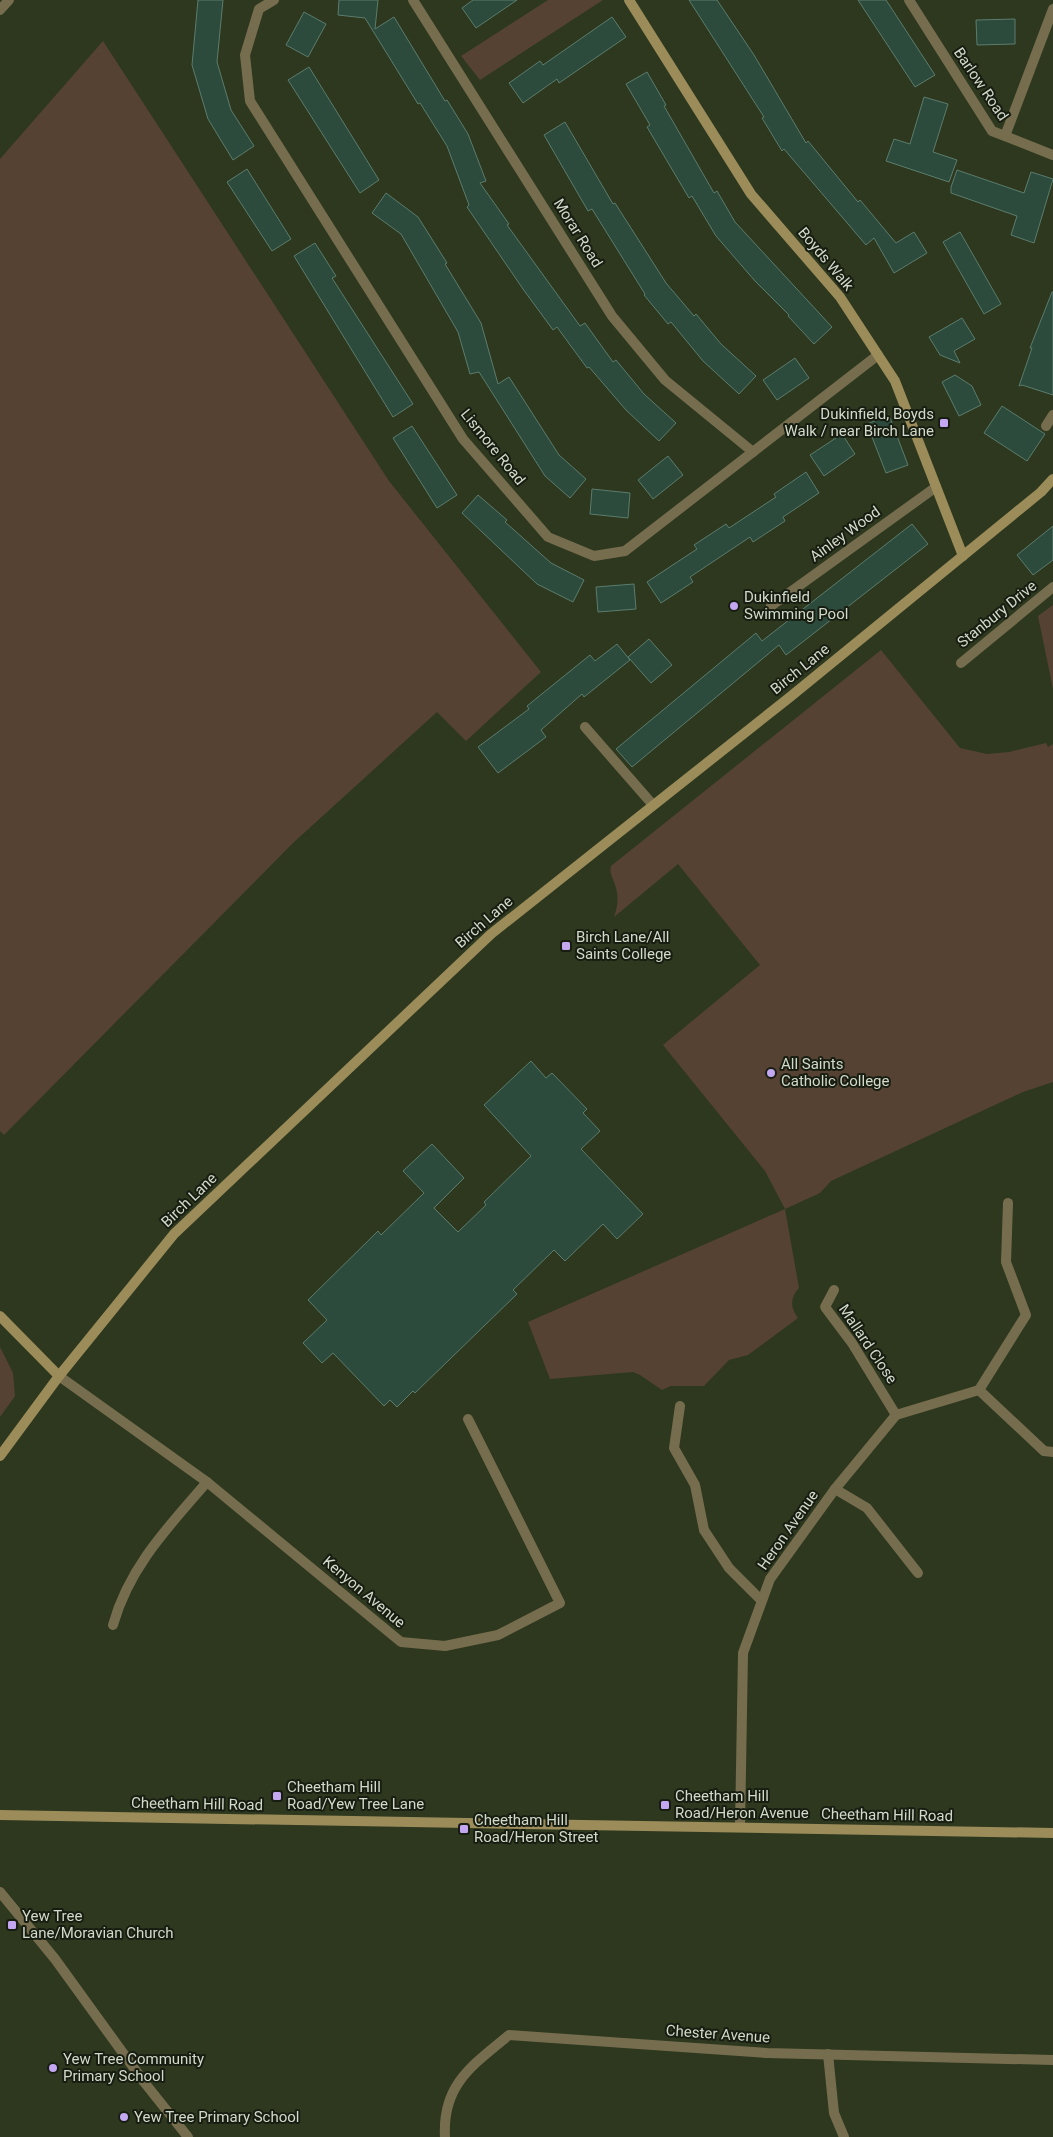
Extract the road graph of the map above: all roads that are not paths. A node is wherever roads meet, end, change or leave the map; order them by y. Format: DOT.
graph roads {
  1 [pos="9,0"];
  2 [pos="274,0"];
  3 [pos="413,0"];
  4 [pos="629,0"];
  5 [pos="909,0"];
  6 [pos="1053,9"];
  7 [pos="0,10"];
  8 [pos="1005,136"];
  9 [pos="1053,155"];
  10 [pos="878,355"];
  11 [pos="1053,415"];
  12 [pos="1046,426"];
  13 [pos="753,452"];
  14 [pos="1053,479"];
  15 [pos="936,487"];
  16 [pos="963,556"];
  17 [pos="1053,587"];
  18 [pos="771,606"];
  19 [pos="961,663"];
  20 [pos="586,727"];
  21 [pos="653,805"];
  22 [pos="1008,1203"];
  23 [pos="834,1290"];
  24 [pos="0,1316"];
  25 [pos="59,1376"];
  26 [pos="979,1390"];
  27 [pos="680,1406"];
  28 [pos="896,1415"];
  29 [pos="468,1419"];
  30 [pos="1053,1452"];
  31 [pos="0,1456"];
  32 [pos="207,1482"];
  33 [pos="836,1489"];
  34 [pos="918,1573"];
  35 [pos="761,1600"];
  36 [pos="113,1625"];
  37 [pos="0,1815"];
  38 [pos="740,1828"];
  39 [pos="1053,1833"];
  40 [pos="0,1892"];
  41 [pos="828,2054"];
  42 [pos="1053,2060"];
  43 [pos="188,2137"];
  44 [pos="445,2137"];
  45 [pos="844,2137"];
  1 -- 7 [label="street"];
  2 -- 13 [label="street, Lismore Road"];
  3 -- 13 [label="street, Morar Road"];
  4 -- 10 [label="main road, Boyds Walk"];
  5 -- 8 [label="street, Barlow Road"];
  6 -- 8 [label="street"];
  8 -- 9 [label="street, Barlow Road"];
  10 -- 13 [label="street, Lismore Road"];
  10 -- 15 [label="main road, Boyds Walk"];
  11 -- 12 [label="street"];
  14 -- 16 [label="main road, Birch Lane"];
  15 -- 16 [label="main road, Boyds Walk"];
  15 -- 18 [label="street, Ainley Wood"];
  16 -- 21 [label="main road, Birch Lane"];
  17 -- 19 [label="street, Stanbury Drive"];
  20 -- 21 [label="street"];
  21 -- 25 [label="main road, Birch Lane"];
  22 -- 26 [label="street"];
  23 -- 28 [label="street, Mallard Close"];
  24 -- 25 [label="main road"];
  25 -- 31 [label="main road, Birch Lane"];
  25 -- 32 [label="street, Kenyon Avenue"];
  26 -- 28 [label="street"];
  26 -- 30 [label="street"];
  27 -- 35 [label="street"];
  28 -- 33 [label="street, Heron Avenue"];
  29 -- 32 [label="street, Kenyon Avenue"];
  32 -- 36 [label="street"];
  33 -- 34 [label="street"];
  33 -- 35 [label="street, Heron Avenue"];
  35 -- 38 [label="street, Heron Avenue"];
  37 -- 38 [label="main road, Cheetham Hill Road"];
  38 -- 39 [label="main road, Cheetham Hill Road"];
  40 -- 43 [label="street"];
  41 -- 42 [label="street, Chester Avenue"];
  41 -- 44 [label="street, Chester Avenue"];
  41 -- 45 [label="street"];
}
